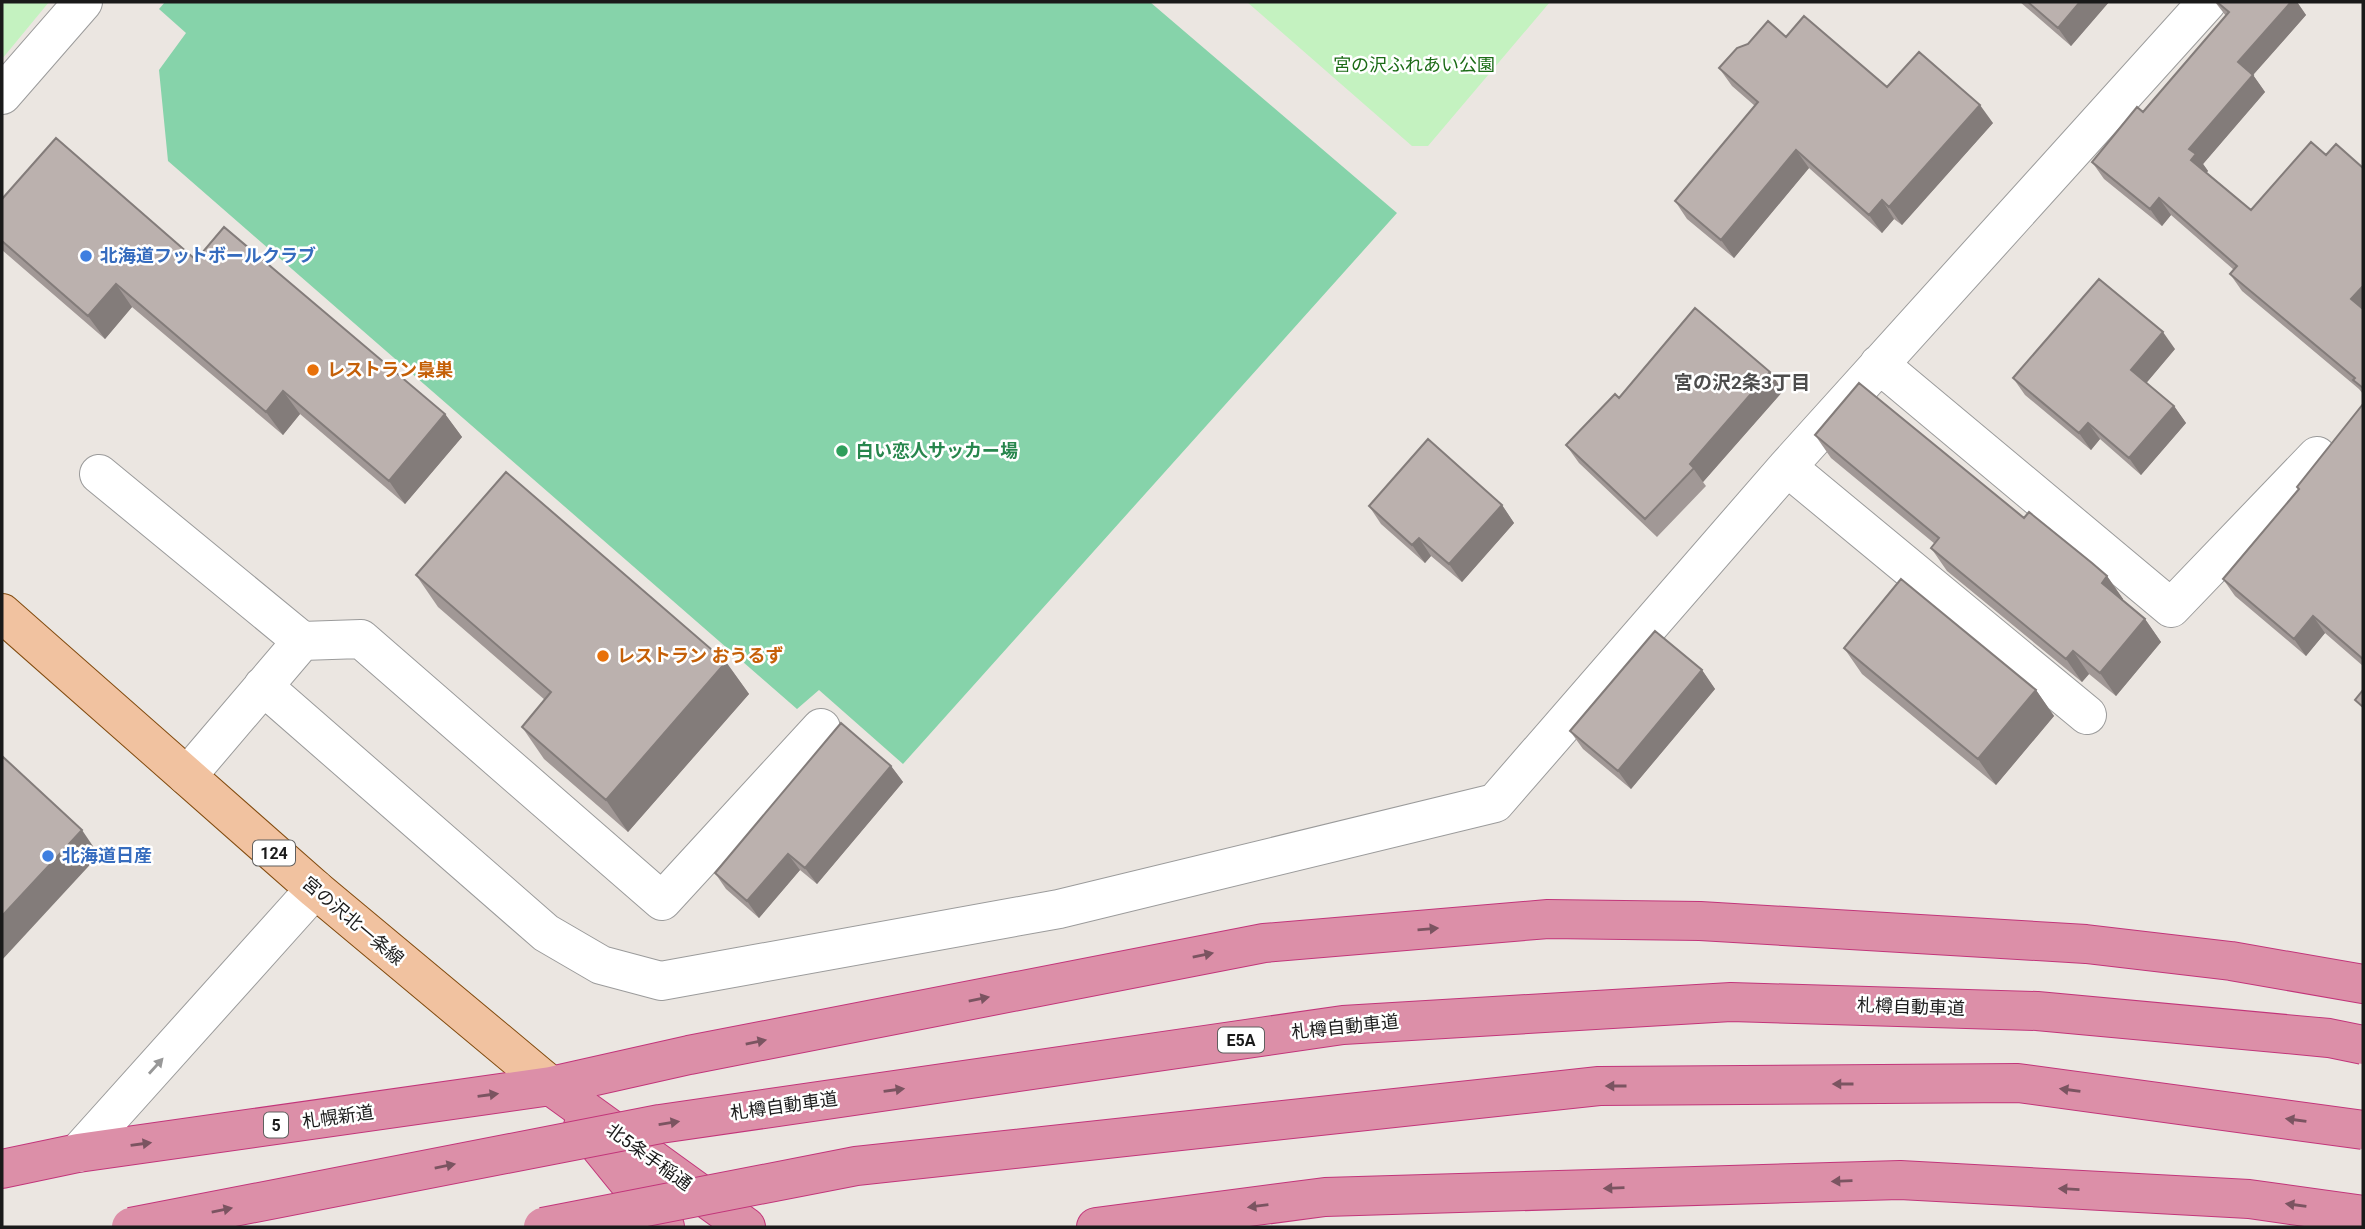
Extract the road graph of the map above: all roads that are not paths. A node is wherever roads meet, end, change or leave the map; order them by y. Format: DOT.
graph roads {
  1 [pos="83,2"];
  2 [pos="2207,2"];
  3 [pos="2,95"];
  4 [pos="1879,363"];
  5 [pos="2317,456"];
  6 [pos="1787,467"];
  7 [pos="99,474"];
  8 [pos="2,613"];
  9 [pos="302,641"];
  10 [pos="263,686"];
  11 [pos="2087,715"];
  12 [pos="821,728"];
  13 [pos="187,776"];
  14 [pos="315,889"];
  15 [pos="2363,984"];
  16 [pos="2363,1045"];
  17 [pos="551,1086"];
  18 [pos="2363,1130"];
  19 [pos="78,1153"];
  20 [pos="2,1169"];
  21 [pos="2363,1215"];
  22 [pos="131,1227"];
  23 [pos="543,1227"];
  24 [pos="665,1227"];
  25 [pos="746,1227"];
  26 [pos="1096,1227"];
  1 -- 3 [label="street"];
  2 -- 4 [label="street"];
  4 -- 5 [label="street"];
  4 -- 6 [label="street"];
  6 -- 10 [label="street"];
  6 -- 11 [label="street"];
  7 -- 9 [label="street"];
  8 -- 13 [label="main road, 宮の沢北一条線 / 124"];
  9 -- 10 [label="street"];
  9 -- 12 [label="street"];
  10 -- 13 [label="street"];
  13 -- 14 [label="main road, 宮の沢北一条線 / 124"];
  14 -- 17 [label="main road, 宮の沢北一条線 / 124"];
  19 -- 14 [label="street, one-way"];
  17 -- 15 [label="highway, 札幌新道, one-way"];
  22 -- 16 [label="highway, 札樽自動車道 / E5A, one-way, bridge"];
  19 -- 17 [label="highway, 札幌新道 / 5, one-way"];
  17 -- 24 [label="highway"];
  17 -- 25 [label="highway, 北5条手稲通"];
  18 -- 23 [label="highway, one-way, bridge"];
  19 -- 20 [label="highway, 札幌新道 / 5"];
  21 -- 26 [label="highway, one-way"];
}
